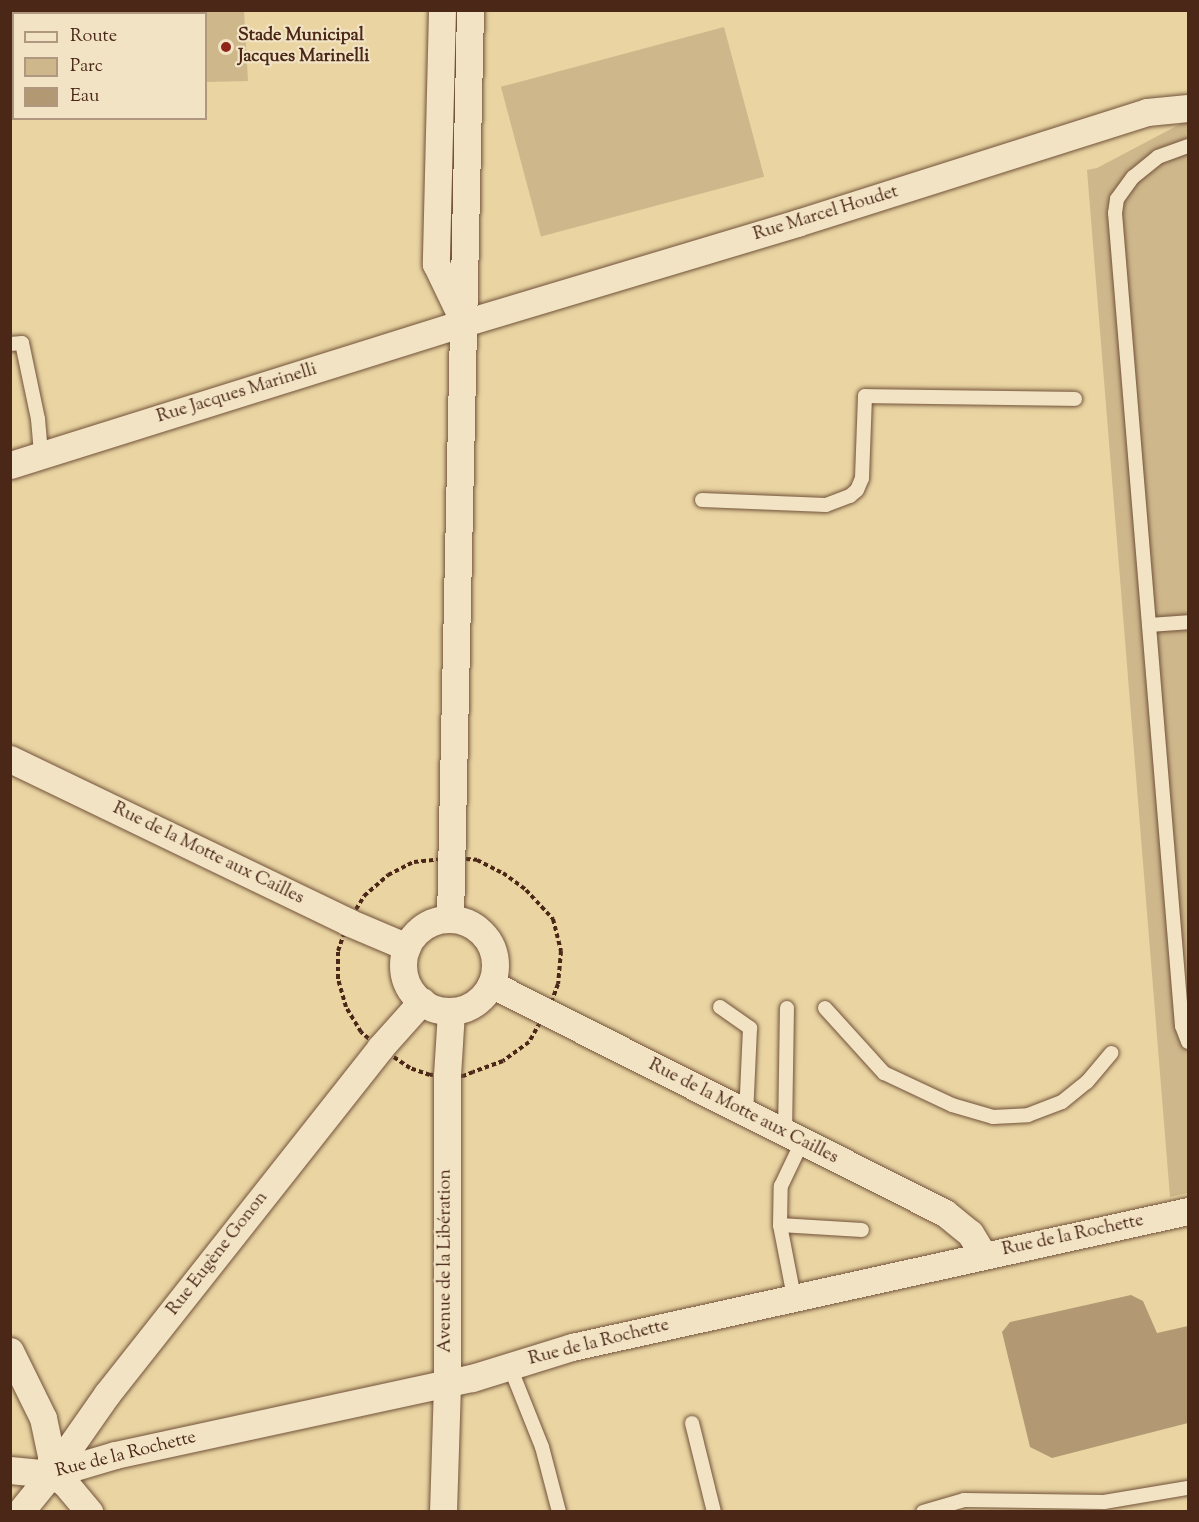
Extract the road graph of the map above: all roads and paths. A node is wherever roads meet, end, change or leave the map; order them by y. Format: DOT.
graph roads {
  1 [pos="442,10"];
  2 [pos="470,10"];
  3 [pos="1188,108"];
  4 [pos="1188,146"];
  5 [pos="464,323"];
  6 [pos="10,344"];
  7 [pos="1075,399"];
  8 [pos="41,456"];
  9 [pos="10,465"];
  10 [pos="702,500"];
  11 [pos="1188,621"];
  12 [pos="1149,625"];
  13 [pos="10,759"];
  14 [pos="451,858"];
  15 [pos="450,919"];
  16 [pos="348,922"];
  17 [pos="407,947"];
  18 [pos="491,984"];
  19 [pos="422,1001"];
  20 [pos="720,1007"];
  21 [pos="787,1008"];
  22 [pos="825,1008"];
  23 [pos="451,1011"];
  24 [pos="546,1012"];
  25 [pos="1188,1042"];
  26 [pos="380,1048"];
  27 [pos="1111,1053"];
  28 [pos="447,1075"];
  29 [pos="746,1115"];
  30 [pos="793,1138"];
  31 [pos="1188,1212"];
  32 [pos="780,1225"];
  33 [pos="862,1230"];
  34 [pos="983,1255"];
  35 [pos="794,1297"];
  36 [pos="10,1352"];
  37 [pos="510,1366"];
  38 [pos="447,1384"];
  39 [pos="692,1423"];
  40 [pos="10,1470"];
  41 [pos="51,1474"];
  42 [pos="1188,1488"];
  43 [pos="20,1512"];
  44 [pos="89,1512"];
  45 [pos="443,1512"];
  46 [pos="559,1512"];
  47 [pos="714,1512"];
  48 [pos="923,1512"];
  1 -- 5 [label="street"];
  2 -- 5 [label="street"];
  3 -- 5 [label="street, Rue Marcel Houdet"];
  4 -- 12 [label="lane"];
  5 -- 8 [label="street, Rue Jacques Marinelli"];
  5 -- 14 [label="street"];
  6 -- 8 [label="lane"];
  7 -- 10 [label="lane"];
  8 -- 9 [label="street, Rue Jacques Marinelli"];
  11 -- 12 [label="lane"];
  12 -- 25 [label="lane"];
  13 -- 16 [label="street, Rue de la Motte aux Cailles"];
  14 -- 15 [label="street"];
  14 -- 16 [label="path"];
  14 -- 24 [label="path"];
  15 -- 17 [label="street"];
  15 -- 18 [label="street"];
  16 -- 17 [label="street, Rue de la Motte aux Cailles"];
  16 -- 26 [label="path"];
  17 -- 19 [label="street"];
  18 -- 23 [label="street"];
  18 -- 24 [label="street, Rue de la Motte aux Cailles"];
  19 -- 23 [label="street"];
  19 -- 26 [label="street, Rue Eugène Gonon"];
  20 -- 29 [label="lane"];
  21 -- 30 [label="lane"];
  22 -- 27 [label="lane"];
  23 -- 28 [label="street, Avenue de la Libération"];
  24 -- 28 [label="path"];
  24 -- 29 [label="street, Rue de la Motte aux Cailles"];
  26 -- 28 [label="path"];
  26 -- 41 [label="street, Rue Eugène Gonon"];
  28 -- 38 [label="street, Avenue de la Libération"];
  29 -- 30 [label="street, Rue de la Motte aux Cailles"];
  30 -- 32 [label="lane"];
  30 -- 34 [label="street, Rue de la Motte aux Cailles"];
  31 -- 34 [label="street, Rue de la Rochette"];
  32 -- 33 [label="lane"];
  32 -- 35 [label="lane"];
  34 -- 35 [label="street, Rue de la Rochette"];
  35 -- 37 [label="street, Rue de la Rochette"];
  36 -- 41 [label="street"];
  37 -- 38 [label="street, Rue de la Rochette"];
  37 -- 46 [label="lane"];
  38 -- 41 [label="street, Rue de la Rochette"];
  38 -- 45 [label="street, Avenue de la Libération"];
  39 -- 47 [label="lane"];
  40 -- 41 [label="street, Rue de la Rochette"];
  41 -- 43 [label="street, Rue Eugène Gonon"];
  41 -- 44 [label="street"];
  42 -- 48 [label="lane"];
}
